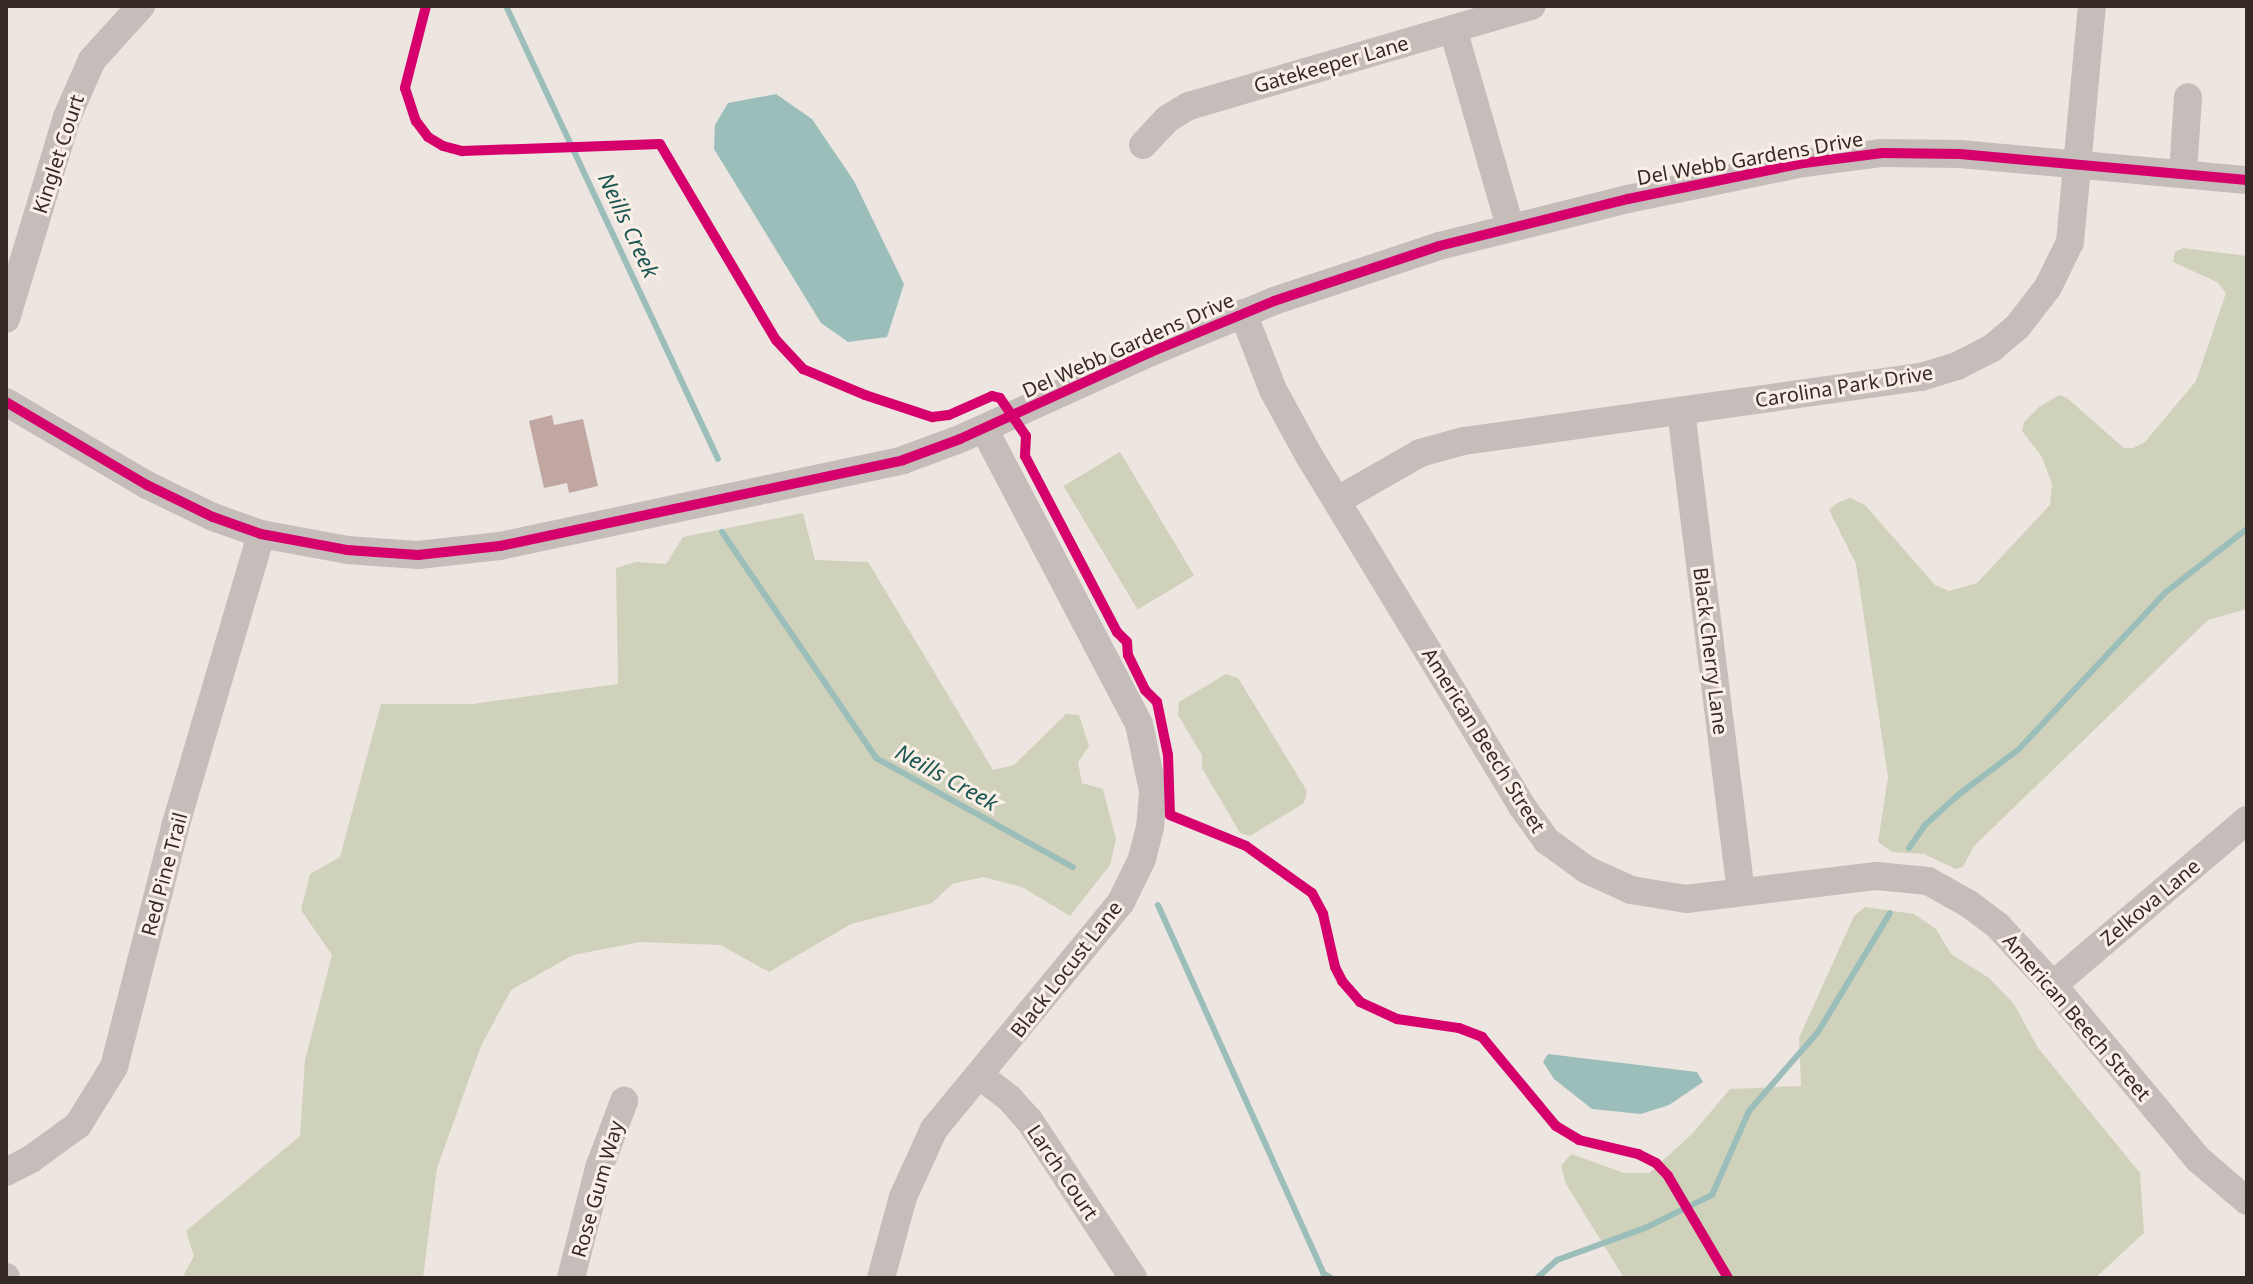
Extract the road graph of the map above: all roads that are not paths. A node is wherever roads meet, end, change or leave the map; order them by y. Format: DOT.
graph roads {
  1 [pos="141,6"];
  2 [pos="1532,6"];
  3 [pos="2092,6"];
  4 [pos="1453,29"];
  5 [pos="2188,97"];
  6 [pos="1143,145"];
  7 [pos="2077,164"];
  8 [pos="2183,174"];
  9 [pos="2247,180"];
  10 [pos="1510,227"];
  11 [pos="1243,313"];
  12 [pos="6,319"];
  13 [pos="6,402"];
  14 [pos="1681,411"];
  15 [pos="984,429"];
  16 [pos="1338,500"];
  17 [pos="261,534"];
  18 [pos="2247,820"];
  19 [pos="1741,891"];
  20 [pos="2053,985"];
  21 [pos="980,1076"];
  22 [pos="624,1101"];
  23 [pos="6,1172"];
  24 [pos="2247,1201"];
  25 [pos="571,1278"];
  26 [pos="881,1278"];
  27 [pos="1133,1278"];
  1 -- 12 [label="street, Kinglet Court"];
  2 -- 4 [label="street, Gatekeeper Lane"];
  3 -- 7 [label="street, Carolina Park Drive"];
  4 -- 6 [label="street, Gatekeeper Lane"];
  4 -- 10 [label="street"];
  5 -- 8 [label="street"];
  7 -- 8 [label="street, Del Webb Gardens Drive"];
  7 -- 10 [label="street, Del Webb Gardens Drive"];
  7 -- 14 [label="street, Carolina Park Drive"];
  8 -- 9 [label="street, Del Webb Gardens Drive"];
  10 -- 11 [label="street, Del Webb Gardens Drive"];
  11 -- 15 [label="street, Del Webb Gardens Drive"];
  11 -- 16 [label="street, American Beech Street"];
  13 -- 17 [label="street, Del Webb Gardens Drive"];
  14 -- 16 [label="street, Carolina Park Drive"];
  14 -- 19 [label="street, Black Cherry Lane"];
  15 -- 17 [label="street, Del Webb Gardens Drive"];
  15 -- 21 [label="street, Black Locust Lane"];
  16 -- 19 [label="street, American Beech Street"];
  17 -- 23 [label="street, Red Pine Trail"];
  18 -- 20 [label="street, Zelkova Lane"];
  19 -- 20 [label="street, American Beech Street"];
  20 -- 24 [label="street, American Beech Street"];
  21 -- 26 [label="street, Black Locust Lane"];
  21 -- 27 [label="street, Larch Court"];
  22 -- 25 [label="street, Rose Gum Way"];
}
